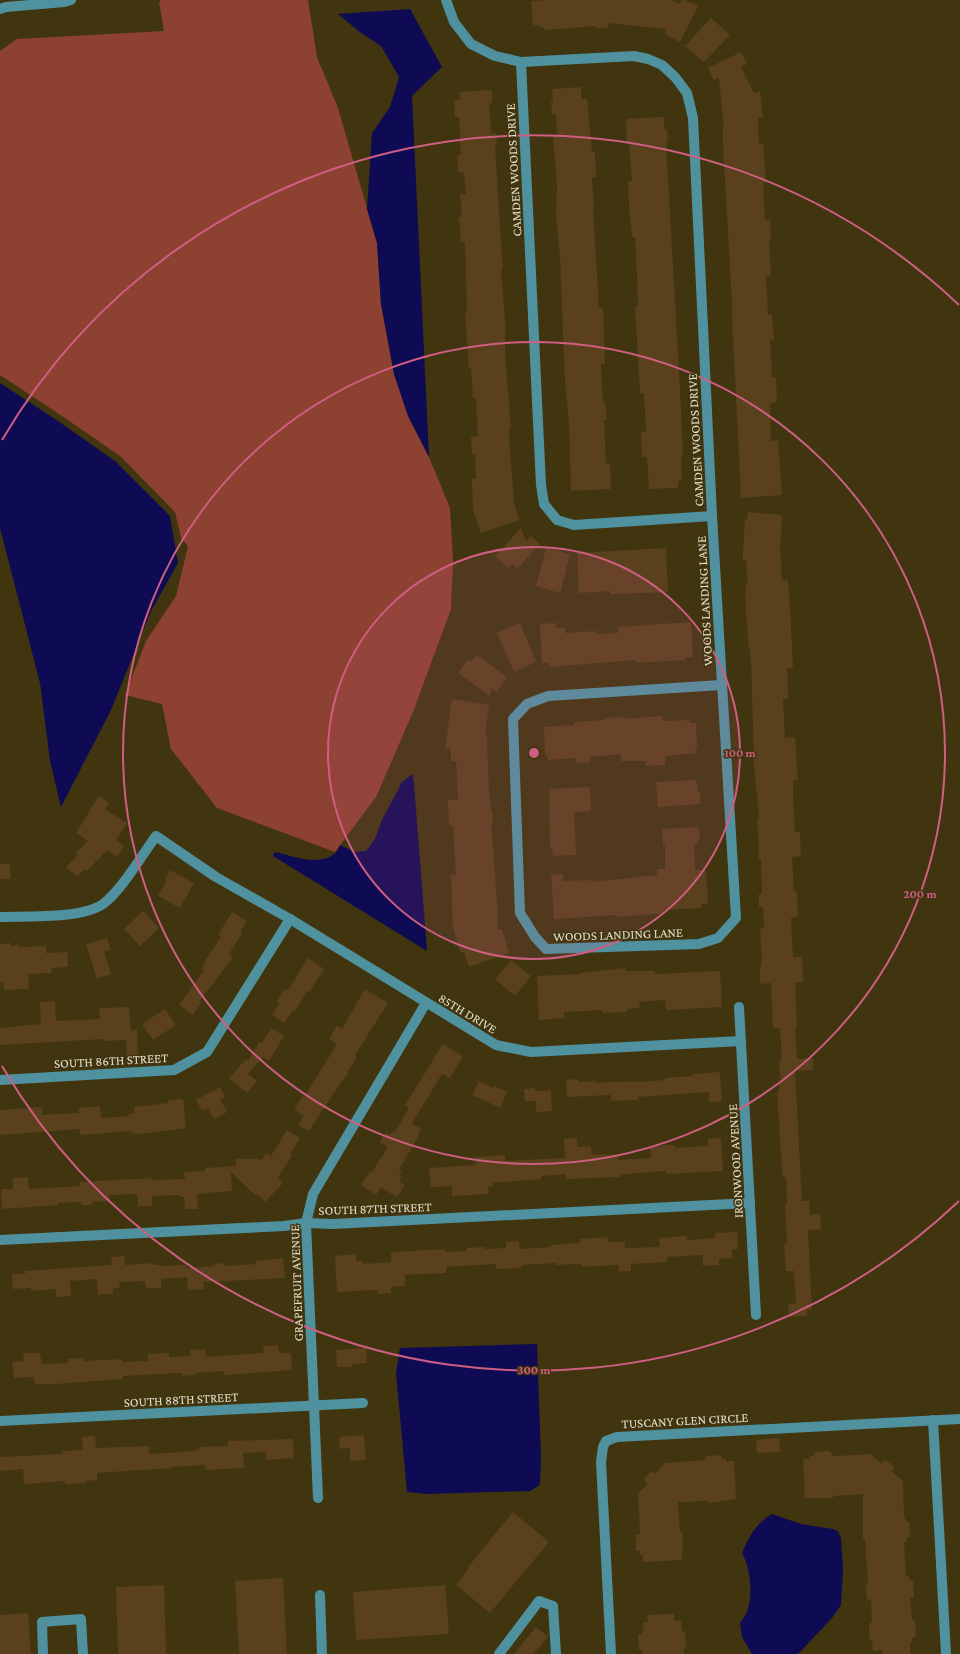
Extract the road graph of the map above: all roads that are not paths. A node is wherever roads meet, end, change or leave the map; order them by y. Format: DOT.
graph roads {
  1 [pos="71,0"];
  2 [pos="446,0"];
  3 [pos="0,9"];
  4 [pos="521,62"];
  5 [pos="712,516"];
  6 [pos="721,685"];
  7 [pos="0,917"];
  8 [pos="290,920"];
  9 [pos="426,1003"];
  10 [pos="739,1007"];
  11 [pos="741,1041"];
  12 [pos="0,1080"];
  13 [pos="750,1203"];
  14 [pos="306,1223"];
  15 [pos="0,1240"];
  16 [pos="756,1315"];
  17 [pos="363,1402"];
  18 [pos="315,1405"];
  19 [pos="960,1419"];
  20 [pos="933,1420"];
  21 [pos="0,1421"];
  22 [pos="318,1498"];
  23 [pos="320,1595"];
  24 [pos="43,1654"];
  25 [pos="82,1654"];
  26 [pos="322,1654"];
  27 [pos="499,1654"];
  28 [pos="556,1654"];
  29 [pos="611,1654"];
  30 [pos="946,1654"];
  1 -- 3 [label="street"];
  2 -- 4 [label="street, CAMDEN WOODS DRIVE"];
  4 -- 5 [label="street, CAMDEN WOODS DRIVE"];
  4 -- 5 [label="street, CAMDEN WOODS DRIVE"];
  5 -- 6 [label="street, WOODS LANDING LANE"];
  6 -- 6 [label="street, WOODS LANDING LANE"];
  7 -- 8 [label="street, 85TH DRIVE"];
  8 -- 9 [label="street, 85TH DRIVE"];
  8 -- 12 [label="street, SOUTH 86TH STREET"];
  9 -- 11 [label="street, 85TH DRIVE"];
  9 -- 14 [label="street, GRAPEFRUIT AVENUE"];
  10 -- 11 [label="street, IRONWOOD AVENUE"];
  11 -- 13 [label="street, IRONWOOD AVENUE"];
  13 -- 14 [label="street, SOUTH 87TH STREET"];
  13 -- 16 [label="street, IRONWOOD AVENUE"];
  14 -- 15 [label="street, SOUTH 87TH STREET"];
  14 -- 18 [label="street, GRAPEFRUIT AVENUE"];
  17 -- 18 [label="street, SOUTH 88TH STREET"];
  18 -- 21 [label="street, SOUTH 88TH STREET"];
  18 -- 22 [label="street, GRAPEFRUIT AVENUE"];
  19 -- 20 [label="street, TUSCANY GLEN CIRCLE"];
  20 -- 29 [label="street, TUSCANY GLEN CIRCLE"];
  20 -- 30 [label="street"];
  23 -- 26 [label="street"];
  24 -- 25 [label="street"];
  27 -- 28 [label="street"];
}
